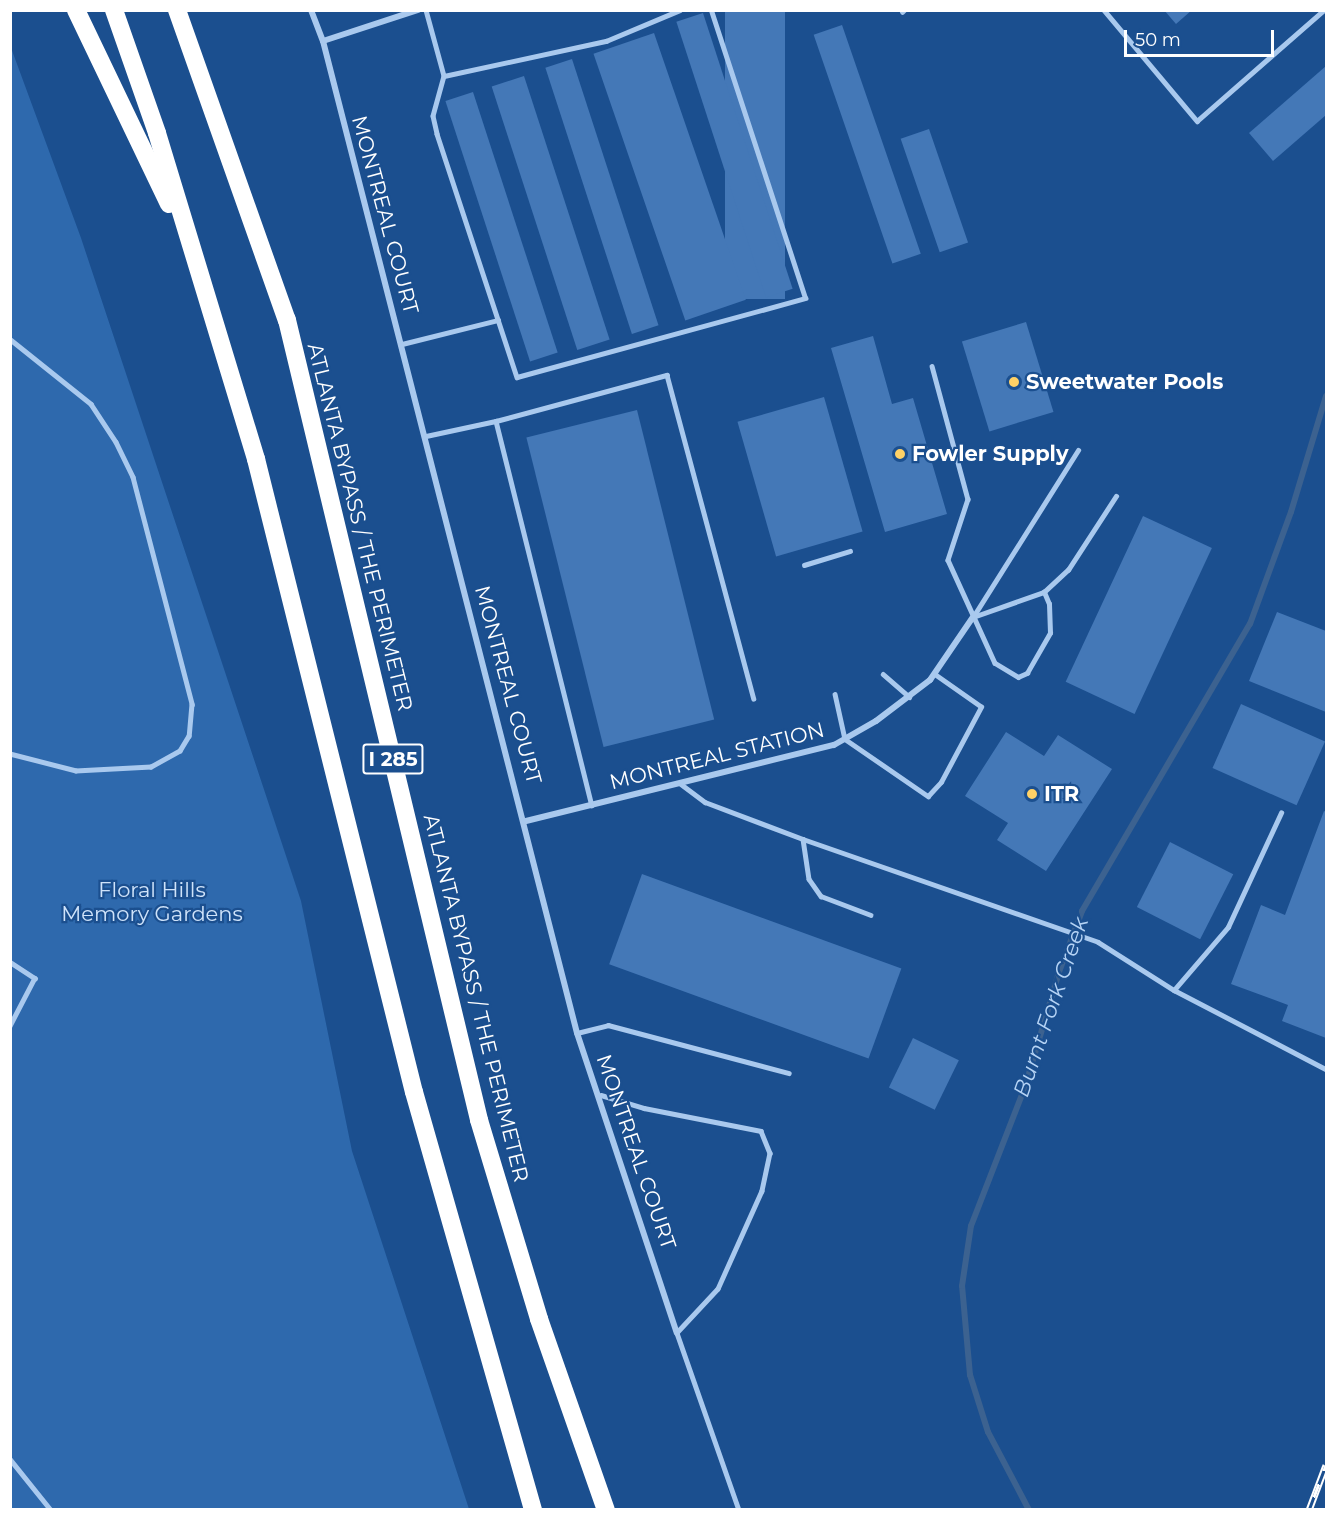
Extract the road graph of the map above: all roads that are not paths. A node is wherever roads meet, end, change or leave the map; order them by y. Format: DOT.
graph roads {
  1 [pos="76,10"];
  2 [pos="114,10"];
  3 [pos="177,10"];
  4 [pos="311,10"];
  5 [pos="418,10"];
  6 [pos="426,10"];
  7 [pos="680,10"];
  8 [pos="711,10"];
  9 [pos="1104,10"];
  10 [pos="1324,10"];
  11 [pos="323,41"];
  12 [pos="444,76"];
  13 [pos="192,253"];
  14 [pos="498,320"];
  15 [pos="10,339"];
  16 [pos="402,344"];
  17 [pos="932,366"];
  18 [pos="496,421"];
  19 [pos="426,436"];
  20 [pos="1078,450"];
  21 [pos="1116,496"];
  22 [pos="850,551"];
  23 [pos="804,565"];
  24 [pos="1044,592"];
  25 [pos="973,617"];
  26 [pos="883,674"];
  27 [pos="934,674"];
  28 [pos="835,694"];
  29 [pos="909,697"];
  30 [pos="754,699"];
  31 [pos="845,739"];
  32 [pos="10,754"];
  33 [pos="681,784"];
  34 [pos="592,805"];
  35 [pos="1281,813"];
  36 [pos="526,821"];
  37 [pos="804,839"];
  38 [pos="871,915"];
  39 [pos="10,962"];
  40 [pos="1174,990"];
  41 [pos="10,1026"];
  42 [pos="577,1033"];
  43 [pos="1326,1069"];
  44 [pos="789,1073"];
  45 [pos="601,1095"];
  46 [pos="677,1333"];
  47 [pos="10,1459"];
  48 [pos="51,1509"];
  49 [pos="533,1509"];
  50 [pos="606,1509"];
  51 [pos="739,1509"];
  1 -- 13 [label="highway"];
  2 -- 13 [label="highway, I 285"];
  3 -- 50 [label="highway, ATLANTA BYPASS / THE PERIMETER / I 285"];
  4 -- 11 [label="street, MONTREAL COURT"];
  5 -- 11 [label="street"];
  6 -- 12 [label="lane"];
  7 -- 12 [label="lane"];
  8 -- 14 [label="lane"];
  9 -- 10 [label="lane"];
  11 -- 16 [label="street, MONTREAL COURT"];
  12 -- 14 [label="lane"];
  13 -- 49 [label="highway, I 285"];
  14 -- 16 [label="lane"];
  15 -- 32 [label="lane"];
  16 -- 19 [label="street, MONTREAL COURT"];
  17 -- 25 [label="lane"];
  18 -- 19 [label="lane"];
  18 -- 30 [label="lane"];
  18 -- 34 [label="lane"];
  19 -- 36 [label="street, MONTREAL COURT"];
  20 -- 25 [label="lane"];
  21 -- 24 [label="lane"];
  22 -- 23 [label="lane"];
  24 -- 25 [label="lane"];
  24 -- 25 [label="lane"];
  25 -- 27 [label="street, MONTREAL STATION"];
  26 -- 29 [label="lane"];
  27 -- 29 [label="street, MONTREAL STATION"];
  27 -- 31 [label="lane"];
  28 -- 31 [label="lane"];
  29 -- 31 [label="street, MONTREAL STATION"];
  31 -- 33 [label="street, MONTREAL STATION"];
  33 -- 34 [label="street, MONTREAL STATION"];
  33 -- 37 [label="lane"];
  34 -- 36 [label="street, MONTREAL STATION"];
  35 -- 40 [label="lane"];
  36 -- 42 [label="street, MONTREAL COURT"];
  37 -- 38 [label="lane"];
  37 -- 40 [label="lane"];
  39 -- 41 [label="lane"];
  40 -- 43 [label="lane"];
  42 -- 44 [label="lane"];
  42 -- 45 [label="street, MONTREAL COURT"];
  45 -- 46 [label="street, MONTREAL COURT"];
  45 -- 46 [label="lane"];
  46 -- 51 [label="lane"];
  47 -- 48 [label="lane"];
}
